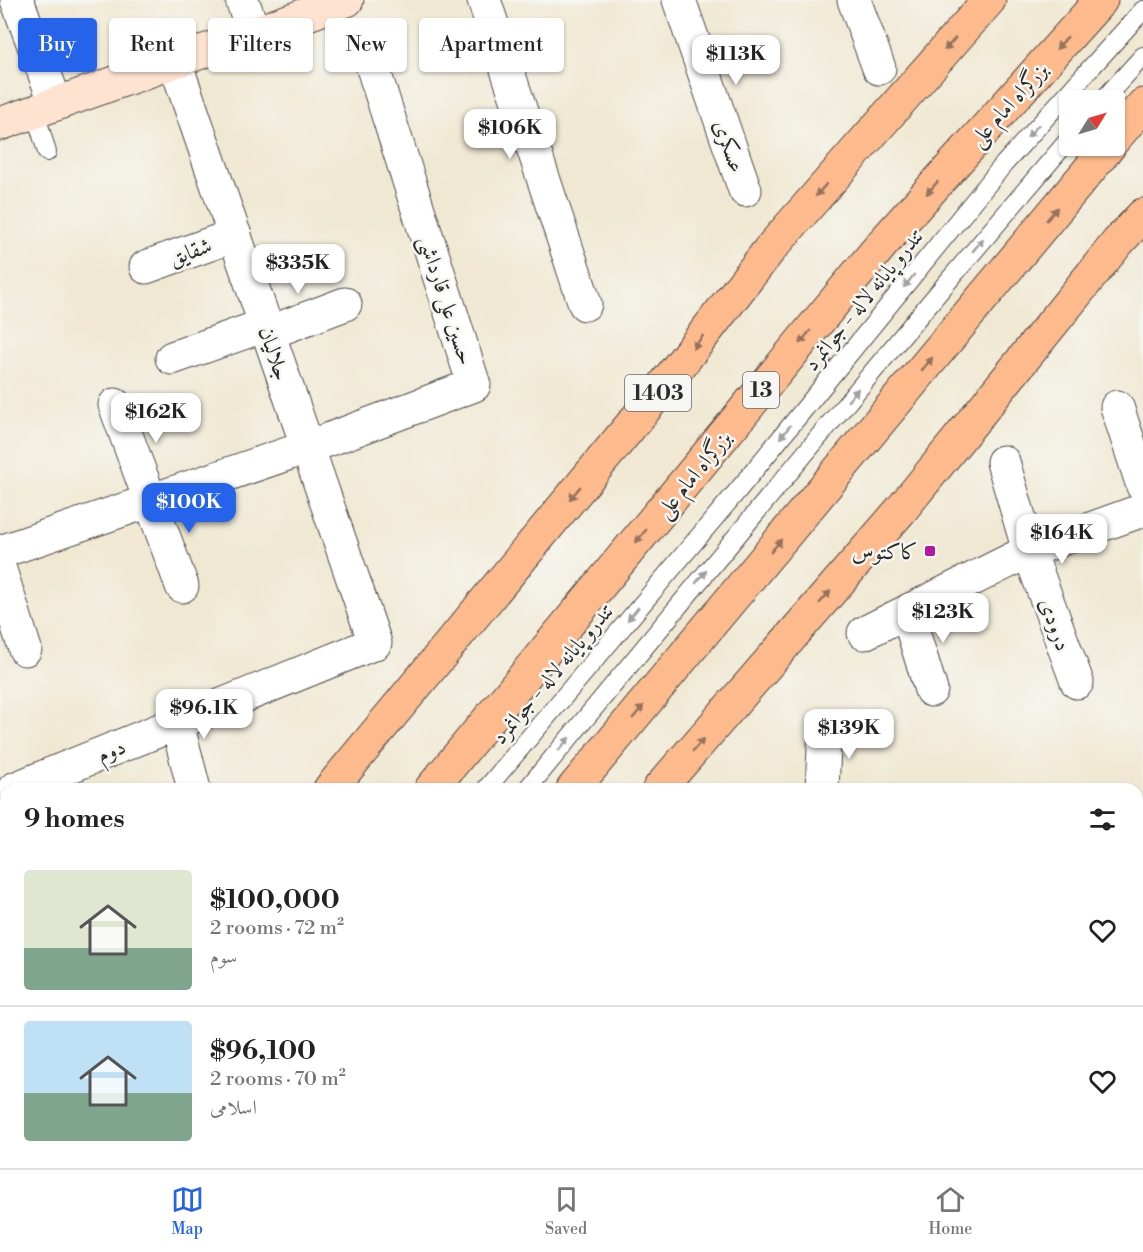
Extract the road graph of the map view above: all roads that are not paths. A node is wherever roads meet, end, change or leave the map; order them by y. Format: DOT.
graph roads {
  1 [pos="17,0"];
  2 [pos="242,0"];
  3 [pos="347,0"];
  4 [pos="484,0"];
  5 [pos="679,0"];
  6 [pos="854,0"];
  7 [pos="989,0"];
  8 [pos="1101,0"];
  9 [pos="1143,10"];
  10 [pos="249,18"];
  11 [pos="296,18"];
  12 [pos="1143,56"];
  13 [pos="879,69"];
  14 [pos="147,72"];
  15 [pos="178,72"];
  16 [pos="374,72"];
  17 [pos="1112,90"];
  18 [pos="1143,105"];
  19 [pos="45,108"];
  20 [pos="0,124"];
  21 [pos="1125,126"];
  22 [pos="1059,151"];
  23 [pos="47,152"];
  24 [pos="1101,156"];
  25 [pos="745,190"];
  26 [pos="1143,215"];
  27 [pos="234,235"];
  28 [pos="146,267"];
  29 [pos="345,304"];
  30 [pos="585,304"];
  31 [pos="266,329"];
  32 [pos="172,358"];
  33 [pos="115,405"];
  34 [pos="1117,407"];
  35 [pos="307,446"];
  36 [pos="1004,462"];
  37 [pos="1143,486"];
  38 [pos="148,501"];
  39 [pos="1143,510"];
  40 [pos="1029,550"];
  41 [pos="0,552"];
  42 [pos="0,570"];
  43 [pos="182,586"];
  44 [pos="907,612"];
  45 [pos="864,633"];
  46 [pos="375,643"];
  47 [pos="25,650"];
  48 [pos="1077,682"];
  49 [pos="931,690"];
  50 [pos="177,723"];
  51 [pos="825,728"];
  52 [pos="29,783"];
  53 [pos="192,783"];
  54 [pos="335,783"];
  55 [pos="435,783"];
  56 [pos="491,783"];
  57 [pos="532,783"];
  58 [pos="578,783"];
  59 [pos="664,783"];
  60 [pos="822,783"];
  1 -- 19 [label="street"];
  2 -- 10 [label="street"];
  3 -- 11 [label="main road"];
  4 -- 30 [label="street"];
  5 -- 25 [label="street, عسکری"];
  6 -- 13 [label="street"];
  7 -- 54 [label="highway, 1403, one-way"];
  8 -- 55 [label="highway, بزرگراه امام علی / 13, one-way"];
  9 -- 56 [label="lane, تندرو پایانه لاله - جوانمرد, one-way"];
  12 -- 17 [label="lane"];
  14 -- 19 [label="main road"];
  15 -- 27 [label="street, جلالیان"];
  16 -- 35 [label="street, حسین علی قارداشی"];
  18 -- 21 [label="highway"];
  19 -- 20 [label="main road"];
  19 -- 23 [label="lane"];
  57 -- 22 [label="lane, one-way"];
  58 -- 24 [label="highway, one-way"];
  59 -- 26 [label="highway, one-way"];
  27 -- 28 [label="street, شقایق"];
  27 -- 31 [label="street, جلالیان"];
  29 -- 31 [label="street"];
  31 -- 32 [label="street"];
  31 -- 35 [label="street, جلالیان"];
  33 -- 38 [label="street"];
  34 -- 37 [label="street"];
  35 -- 38 [label="street"];
  35 -- 46 [label="street, جلالیان"];
  36 -- 40 [label="street, درودی"];
  38 -- 41 [label="street"];
  38 -- 43 [label="street"];
  39 -- 40 [label="street"];
  40 -- 44 [label="street"];
  40 -- 48 [label="street, درودی"];
  42 -- 47 [label="street"];
  44 -- 45 [label="street"];
  44 -- 49 [label="street"];
  46 -- 50 [label="street, دوم"];
  50 -- 52 [label="street, دوم"];
  50 -- 53 [label="street"];
  51 -- 60 [label="street"];
}
